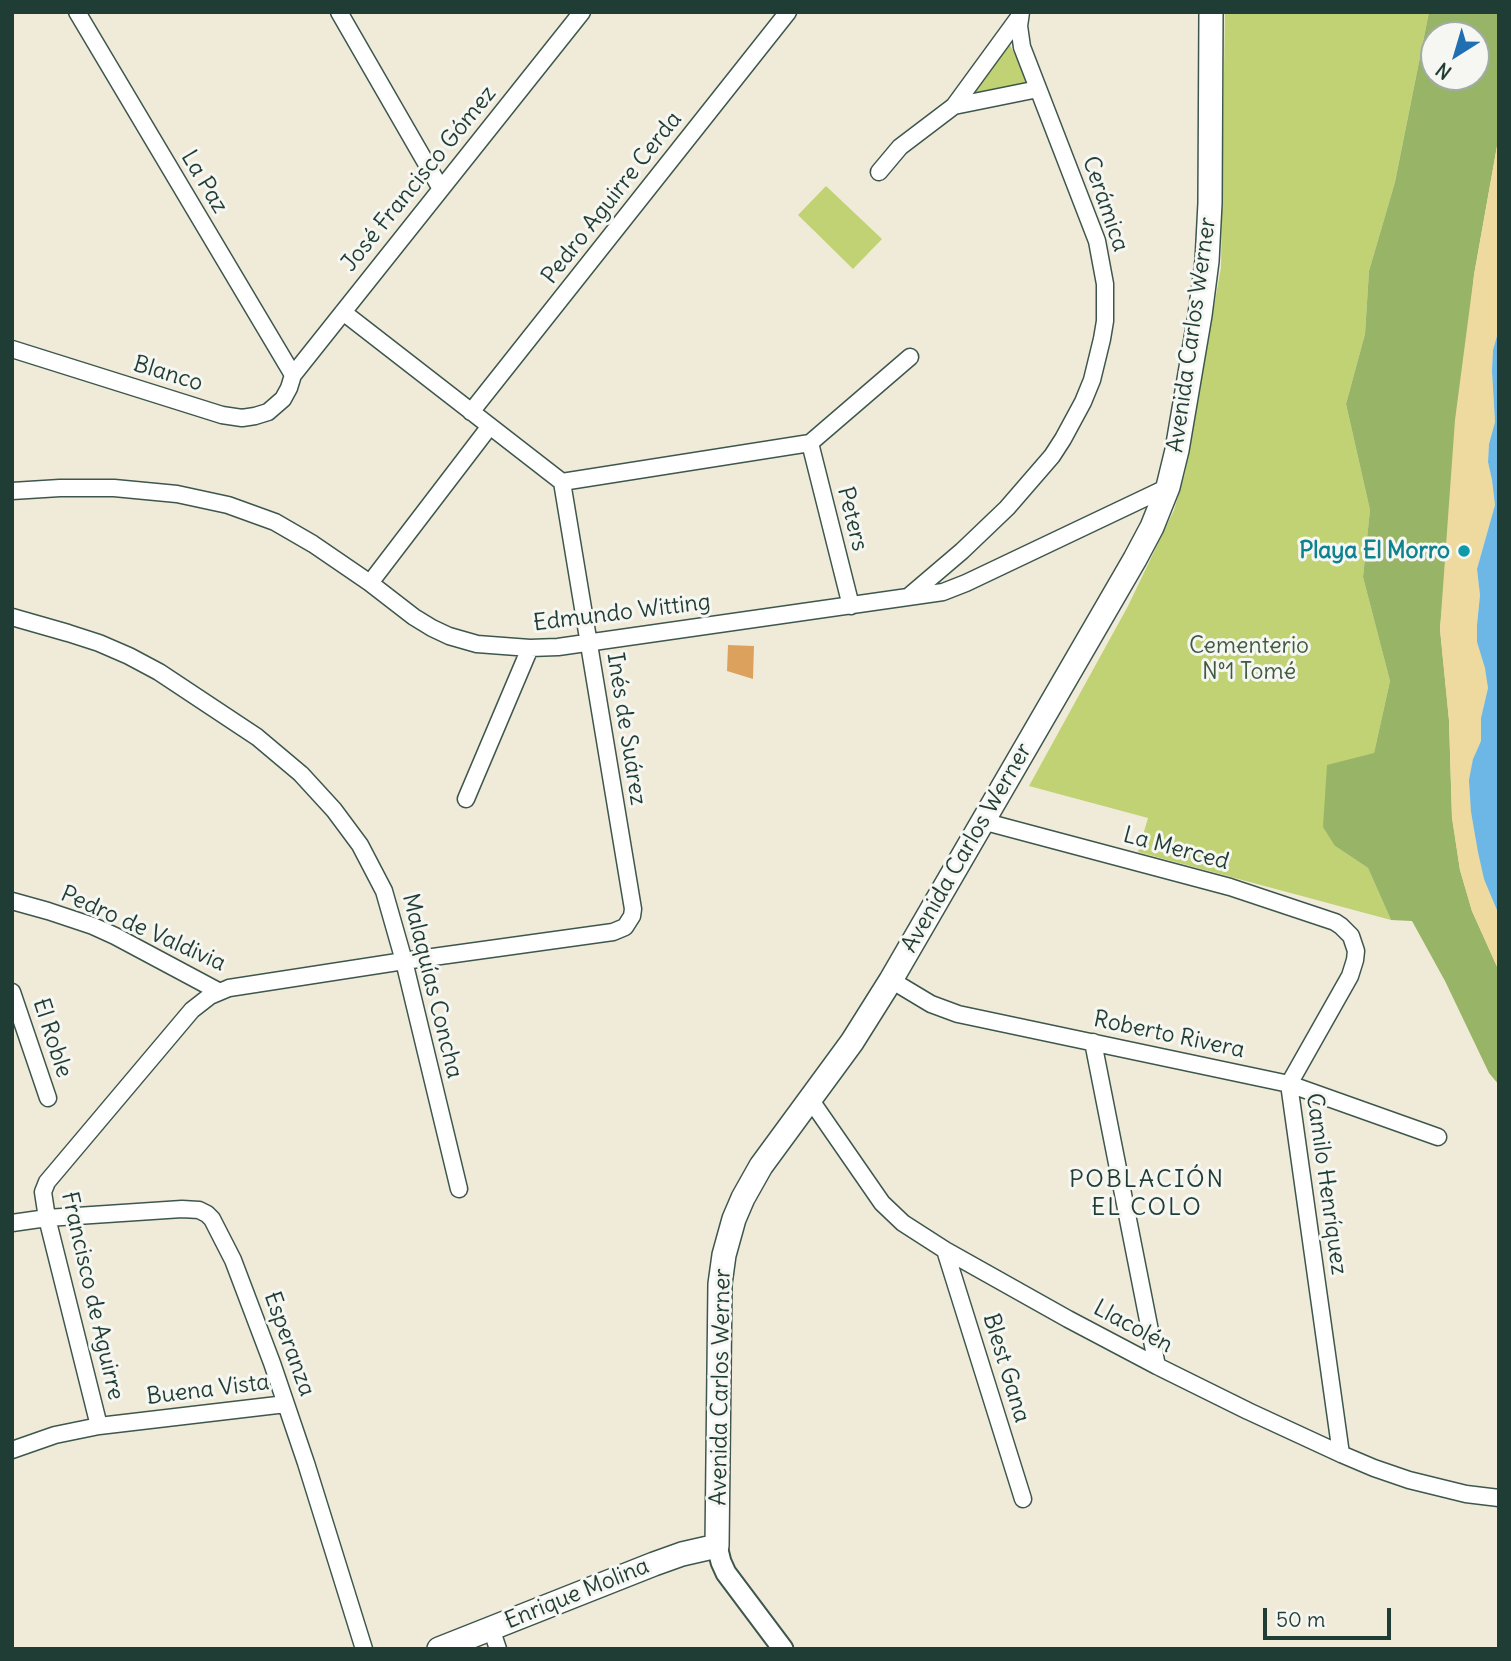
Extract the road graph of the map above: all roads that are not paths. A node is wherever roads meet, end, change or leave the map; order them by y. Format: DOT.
graph roads {
  1 [pos="77,12"];
  2 [pos="339,12"];
  3 [pos="582,12"];
  4 [pos="788,12"];
  5 [pos="1211,12"];
  6 [pos="1020,14"];
  7 [pos="1038,89"];
  8 [pos="954,106"];
  9 [pos="879,172"];
  10 [pos="440,189"];
  11 [pos="343,312"];
  12 [pos="12,349"];
  13 [pos="910,357"];
  14 [pos="293,375"];
  15 [pos="471,412"];
  16 [pos="490,426"];
  17 [pos="810,443"];
  18 [pos="562,482"];
  19 [pos="1168,487"];
  20 [pos="12,491"];
  21 [pos="370,583"];
  22 [pos="906,598"];
  23 [pos="850,606"];
  24 [pos="12,617"];
  25 [pos="589,643"];
  26 [pos="530,648"];
  27 [pos="466,799"];
  28 [pos="982,821"];
  29 [pos="12,901"];
  30 [pos="628,924"];
  31 [pos="1351,936"];
  32 [pos="404,961"];
  33 [pos="891,980"];
  34 [pos="218,991"];
  35 [pos="12,992"];
  36 [pos="1093,1042"];
  37 [pos="1289,1084"];
  38 [pos="48,1098"];
  39 [pos="810,1099"];
  40 [pos="1438,1137"];
  41 [pos="459,1189"];
  42 [pos="47,1218"];
  43 [pos="12,1223"];
  44 [pos="945,1250"];
  45 [pos="1157,1366"];
  46 [pos="286,1404"];
  47 [pos="99,1426"];
  48 [pos="12,1450"];
  49 [pos="1340,1454"];
  50 [pos="1023,1499"];
  51 [pos="1499,1499"];
  52 [pos="717,1546"];
  53 [pos="494,1638"];
  54 [pos="364,1649"];
  55 [pos="439,1649"];
  56 [pos="783,1649"];
  1 -- 14 [label="street, La Paz"];
  2 -- 10 [label="street"];
  3 -- 10 [label="street, José Francisco Gómez"];
  4 -- 15 [label="street, Pedro Aguirre Cerda"];
  5 -- 19 [label="main road, Avenida Carlos Werner"];
  6 -- 7 [label="street, Cerámica"];
  6 -- 8 [label="street"];
  7 -- 8 [label="street"];
  7 -- 22 [label="street, Cerámica"];
  8 -- 9 [label="street"];
  10 -- 11 [label="street, José Francisco Gómez"];
  11 -- 14 [label="street, José Francisco Gómez"];
  11 -- 15 [label="street"];
  12 -- 14 [label="street, Blanco"];
  13 -- 17 [label="street"];
  15 -- 16 [label="street"];
  16 -- 18 [label="street"];
  16 -- 21 [label="street"];
  17 -- 18 [label="street"];
  17 -- 23 [label="street, Peters"];
  18 -- 25 [label="street, Inés de Suárez"];
  19 -- 22 [label="street, Edmundo Witting"];
  19 -- 28 [label="main road, Avenida Carlos Werner"];
  20 -- 21 [label="street, Edmundo Witting"];
  21 -- 26 [label="street, Edmundo Witting"];
  22 -- 23 [label="street, Edmundo Witting"];
  23 -- 25 [label="street, Edmundo Witting"];
  24 -- 32 [label="street, Malaquías Concha"];
  25 -- 26 [label="street, Edmundo Witting"];
  25 -- 30 [label="street, Inés de Suárez"];
  26 -- 27 [label="street"];
  28 -- 31 [label="street, La Merced"];
  28 -- 33 [label="main road, Avenida Carlos Werner"];
  29 -- 34 [label="street, Pedro de Valdivia"];
  30 -- 32 [label="street, Pedro de Valdivia"];
  31 -- 37 [label="street, Camilo Henríquez"];
  32 -- 34 [label="street, Pedro de Valdivia"];
  32 -- 41 [label="street, Malaquías Concha"];
  33 -- 36 [label="street, Roberto Rivera"];
  33 -- 39 [label="main road, Avenida Carlos Werner"];
  34 -- 42 [label="street, Francisco de Aguirre"];
  35 -- 38 [label="street, El Roble"];
  36 -- 37 [label="street, Roberto Rivera"];
  36 -- 45 [label="street"];
  37 -- 40 [label="street, Roberto Rivera"];
  37 -- 49 [label="street, Camilo Henríquez"];
  39 -- 44 [label="street, Llacolén"];
  39 -- 52 [label="main road, Avenida Carlos Werner"];
  42 -- 43 [label="street, Esperanza"];
  42 -- 46 [label="street, Esperanza"];
  42 -- 47 [label="street, Francisco de Aguirre"];
  44 -- 45 [label="street, Llacolén"];
  44 -- 50 [label="street, Blest Gana"];
  45 -- 49 [label="street, Llacolén"];
  46 -- 47 [label="street, Buena Vista"];
  46 -- 54 [label="street, Esperanza"];
  47 -- 48 [label="street, Buena Vista"];
  49 -- 51 [label="street, Llacolén"];
  52 -- 53 [label="main road, Enrique Molina"];
  52 -- 56 [label="street, Avenida Carlos Werner"];
  53 -- 55 [label="main road, Enrique Molina"];
}
